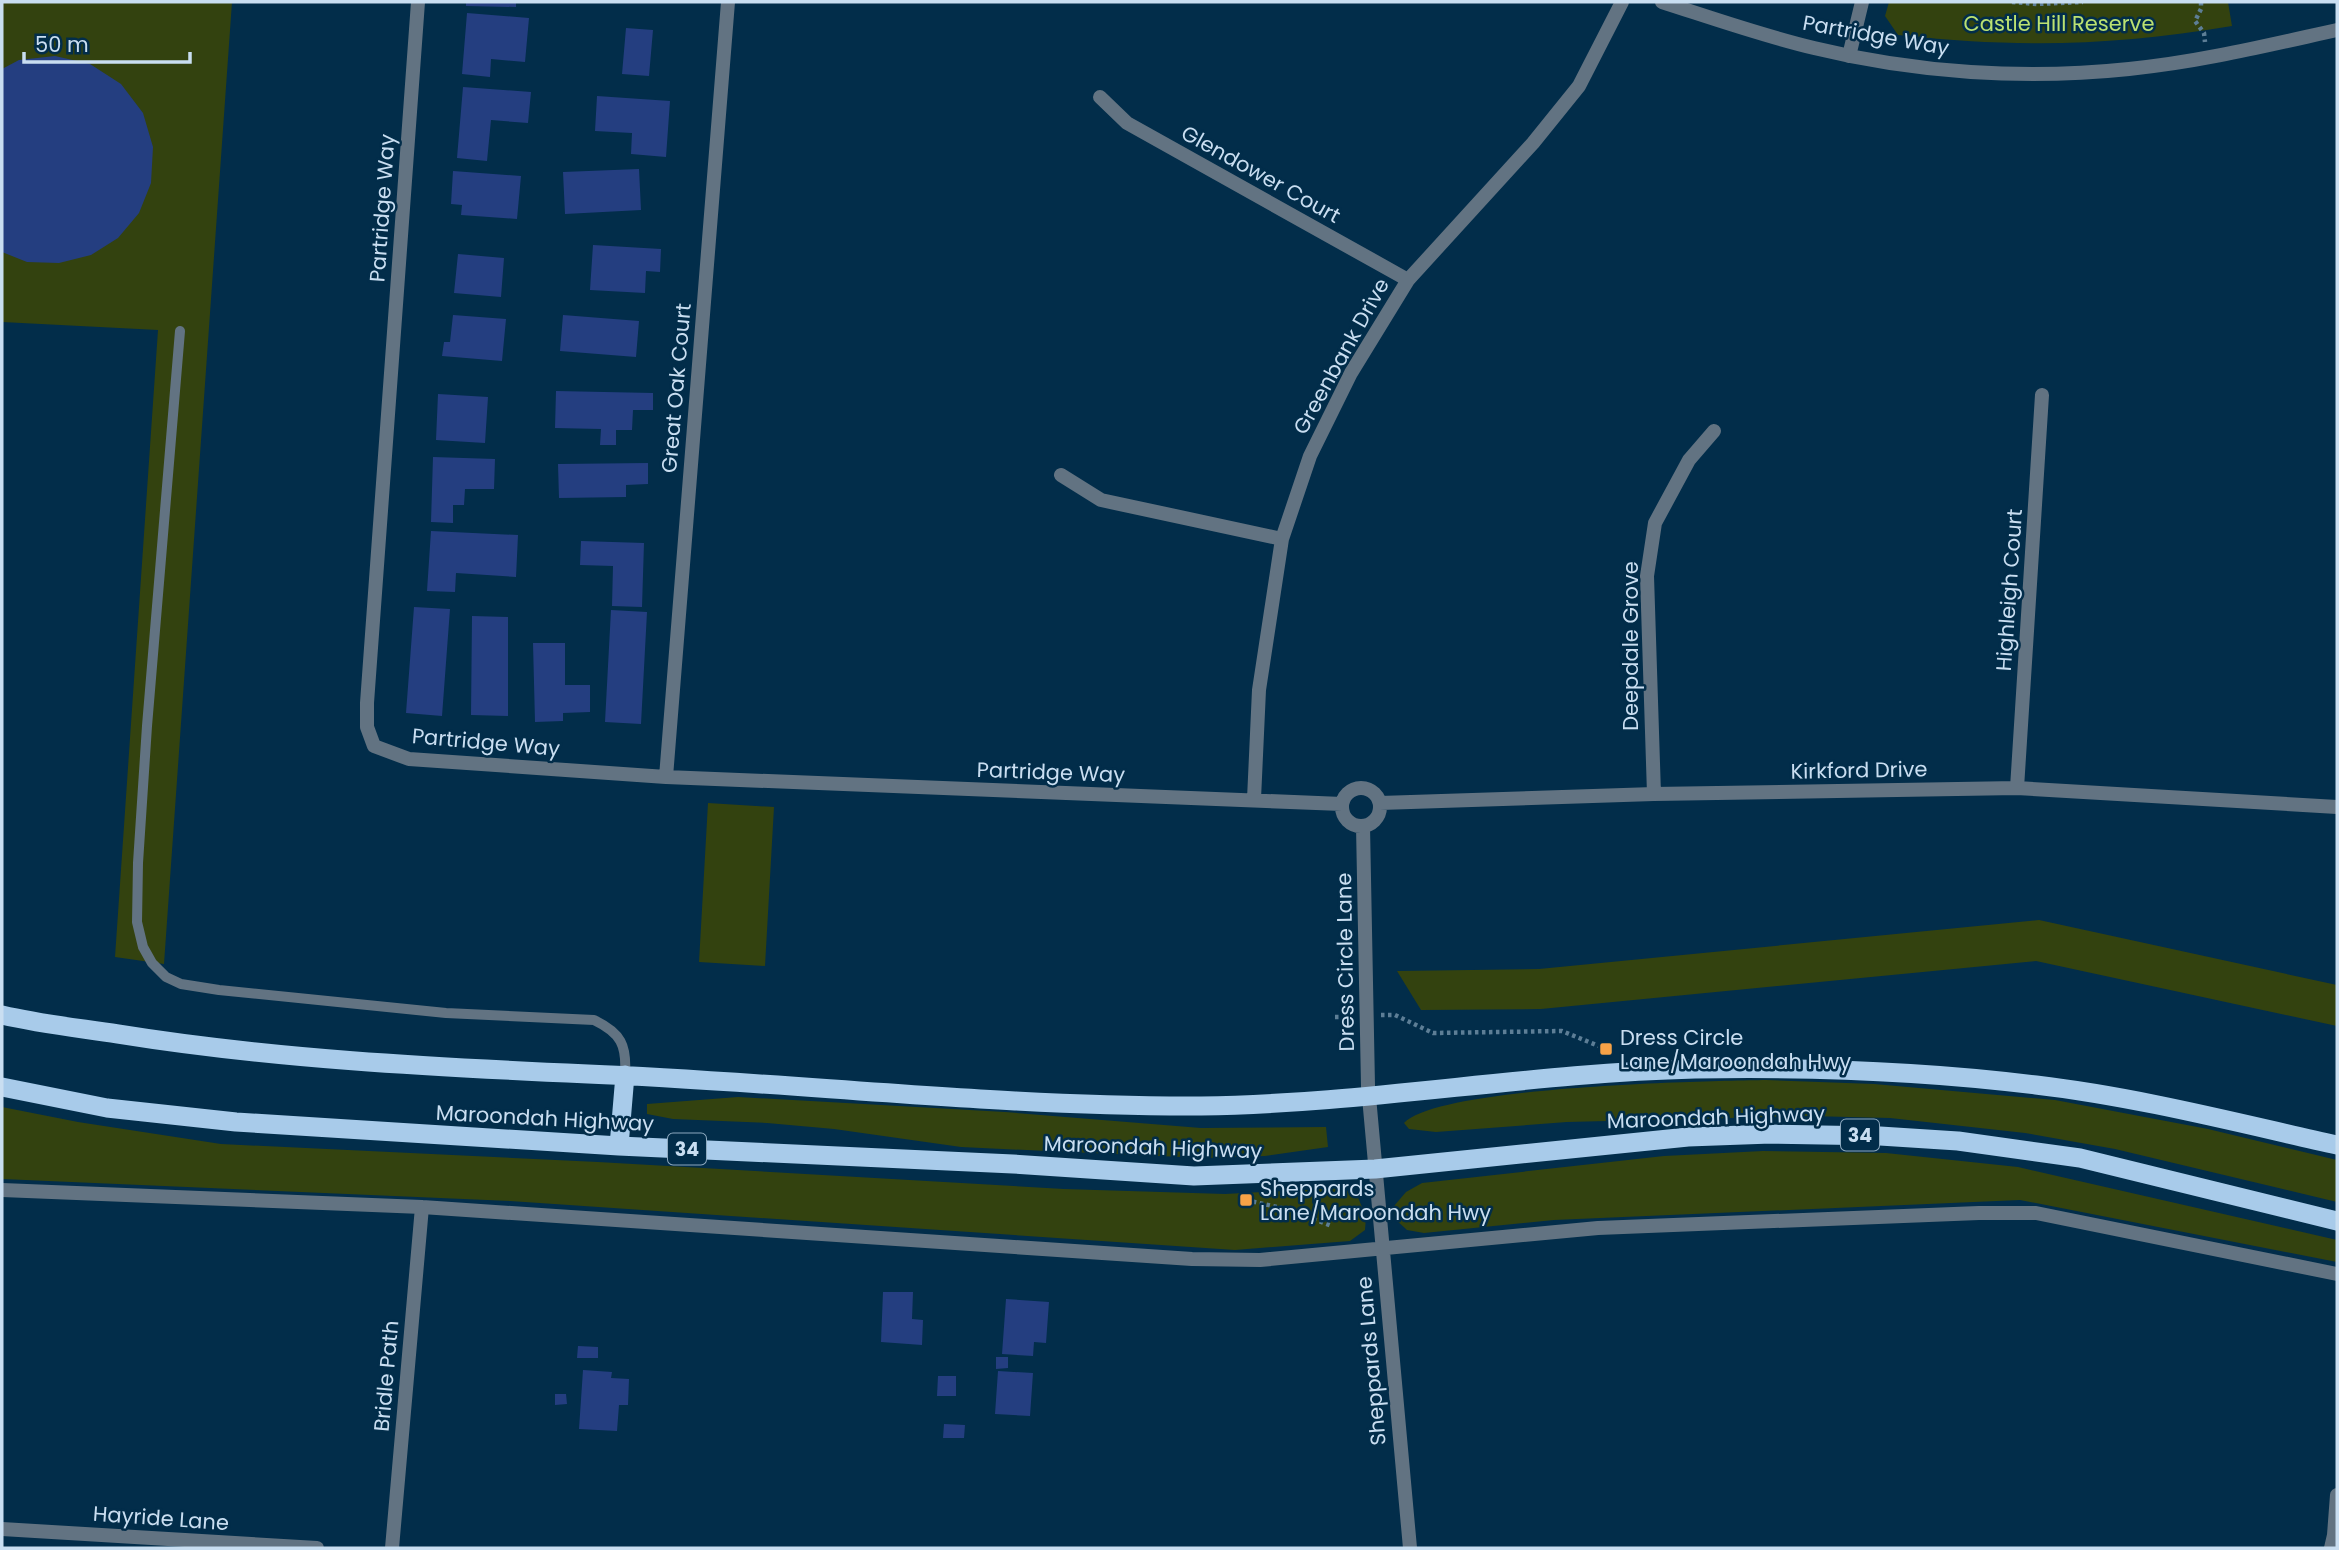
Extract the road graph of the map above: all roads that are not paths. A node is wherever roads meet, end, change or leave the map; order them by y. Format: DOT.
graph roads {
  1 [pos="418,2"];
  2 [pos="728,2"];
  3 [pos="1622,2"];
  4 [pos="1662,2"];
  5 [pos="1862,2"];
  6 [pos="2337,30"];
  7 [pos="1849,56"];
  8 [pos="1100,97"];
  9 [pos="1408,280"];
  10 [pos="180,331"];
  11 [pos="2042,395"];
  12 [pos="1714,431"];
  13 [pos="1061,475"];
  14 [pos="1282,539"];
  15 [pos="666,777"];
  16 [pos="2017,788"];
  17 [pos="1654,794"];
  18 [pos="1254,799"];
  19 [pos="1380,803"];
  20 [pos="1342,804"];
  21 [pos="2337,807"];
  22 [pos="1363,826"];
  23 [pos="2,1015"];
  24 [pos="625,1075"];
  25 [pos="2,1087"];
  26 [pos="1368,1098"];
  27 [pos="2337,1144"];
  28 [pos="619,1146"];
  29 [pos="1375,1169"];
  30 [pos="2,1190"];
  31 [pos="422,1207"];
  32 [pos="2337,1221"];
  33 [pos="1382,1248"];
  34 [pos="2337,1274"];
  35 [pos="2337,1495"];
  36 [pos="2,1529"];
  37 [pos="317,1548"];
  38 [pos="391,1548"];
  39 [pos="1410,1548"];
  40 [pos="2330,1548"];
  1 -- 15 [label="street, Partridge Way"];
  2 -- 15 [label="street, Great Oak Court"];
  3 -- 9 [label="street, Greenbank Drive"];
  4 -- 7 [label="street, Partridge Way"];
  5 -- 7 [label="street"];
  6 -- 7 [label="street, Partridge Way"];
  8 -- 9 [label="street, Glendower Court"];
  9 -- 14 [label="street, Greenbank Drive"];
  10 -- 24 [label="lane"];
  11 -- 16 [label="street, Highleigh Court"];
  12 -- 17 [label="street, Deepdale Grove"];
  13 -- 14 [label="street"];
  14 -- 18 [label="street, Greenbank Drive"];
  15 -- 18 [label="street, Partridge Way"];
  16 -- 17 [label="street, Kirkford Drive"];
  16 -- 21 [label="street, Kirkford Drive"];
  17 -- 19 [label="street, Kirkford Drive"];
  18 -- 20 [label="street, Partridge Way"];
  19 -- 20 [label="street"];
  19 -- 22 [label="street"];
  20 -- 22 [label="street"];
  22 -- 26 [label="street, Dress Circle Lane"];
  23 -- 24 [label="highway, Maroondah Highway"];
  24 -- 26 [label="highway, Maroondah Highway"];
  24 -- 28 [label="highway"];
  25 -- 28 [label="highway, Maroondah Highway / 34"];
  26 -- 27 [label="highway, Maroondah Highway"];
  26 -- 29 [label="street, Dress Circle Lane"];
  28 -- 29 [label="highway, Maroondah Highway / 34"];
  29 -- 32 [label="highway, Maroondah Highway / 34"];
  29 -- 33 [label="street, Sheppards Lane"];
  30 -- 31 [label="street"];
  31 -- 33 [label="street"];
  31 -- 38 [label="street, Bridle Path"];
  33 -- 34 [label="street"];
  33 -- 39 [label="street, Sheppards Lane"];
  35 -- 40 [label="street"];
  36 -- 37 [label="street, Hayride Lane"];
}
